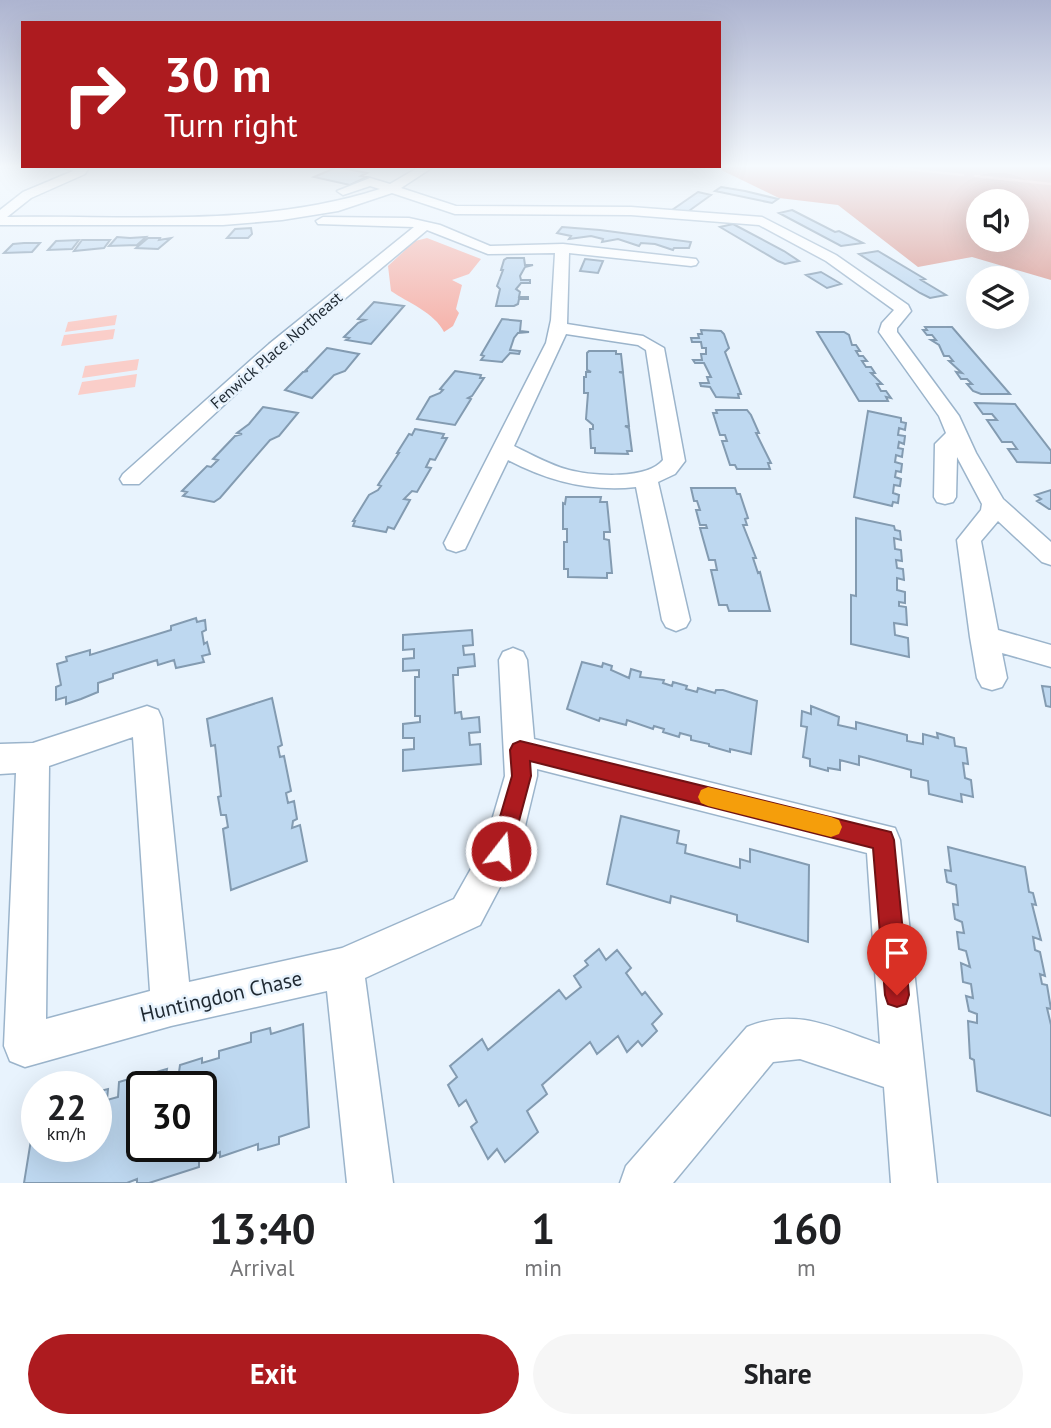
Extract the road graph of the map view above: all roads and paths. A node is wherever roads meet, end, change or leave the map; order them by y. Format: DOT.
graph roads {
  1 [pos="406,222"];
  2 [pos="764,222"];
  3 [pos="425,225"];
  4 [pos="54,235"];
  5 [pos="199,237"];
  6 [pos="563,248"];
  7 [pos="691,262"];
  8 [pos="560,328"];
  9 [pos="957,435"];
  10 [pos="503,449"];
  11 [pos="131,479"];
  12 [pos="646,479"];
  13 [pos="945,497"];
  14 [pos="995,504"];
  15 [pos="456,543"];
  16 [pos="1051,556"];
  17 [pos="676,620"];
  18 [pos="984,637"];
  19 [pos="1051,656"];
  20 [pos="513,660"];
  21 [pos="992,678"];
  22 [pos="520,750"];
  23 [pos="17,758"];
  24 [pos="344,967"];
  25 [pos="171,1006"];
  26 [pos="904,1073"];
  27 [pos="370,1183"];
  28 [pos="643,1183"];
  29 [pos="914,1183"];
  1 -- 3 [label="street"];
  2 -- 9 [label="street"];
  3 -- 6 [label="street"];
  3 -- 11 [label="street, Fenwick Place Northeast"];
  4 -- 5 [label="street"];
  6 -- 7 [label="street"];
  6 -- 8 [label="street"];
  8 -- 10 [label="street"];
  8 -- 12 [label="street"];
  9 -- 13 [label="street"];
  9 -- 14 [label="street"];
  10 -- 12 [label="street"];
  10 -- 15 [label="street"];
  12 -- 17 [label="street"];
  14 -- 16 [label="street"];
  14 -- 18 [label="street"];
  18 -- 19 [label="street"];
  18 -- 21 [label="street"];
  20 -- 22 [label="street, Huntingdon Chase"];
  22 -- 24 [label="street, Huntingdon Chase"];
  22 -- 26 [label="street"];
  23 -- 25 [label="street"];
  23 -- 25 [label="street, Huntingdon Chase"];
  24 -- 25 [label="street, Huntingdon Chase"];
  24 -- 27 [label="street"];
  26 -- 28 [label="street"];
  26 -- 29 [label="street"];
}
